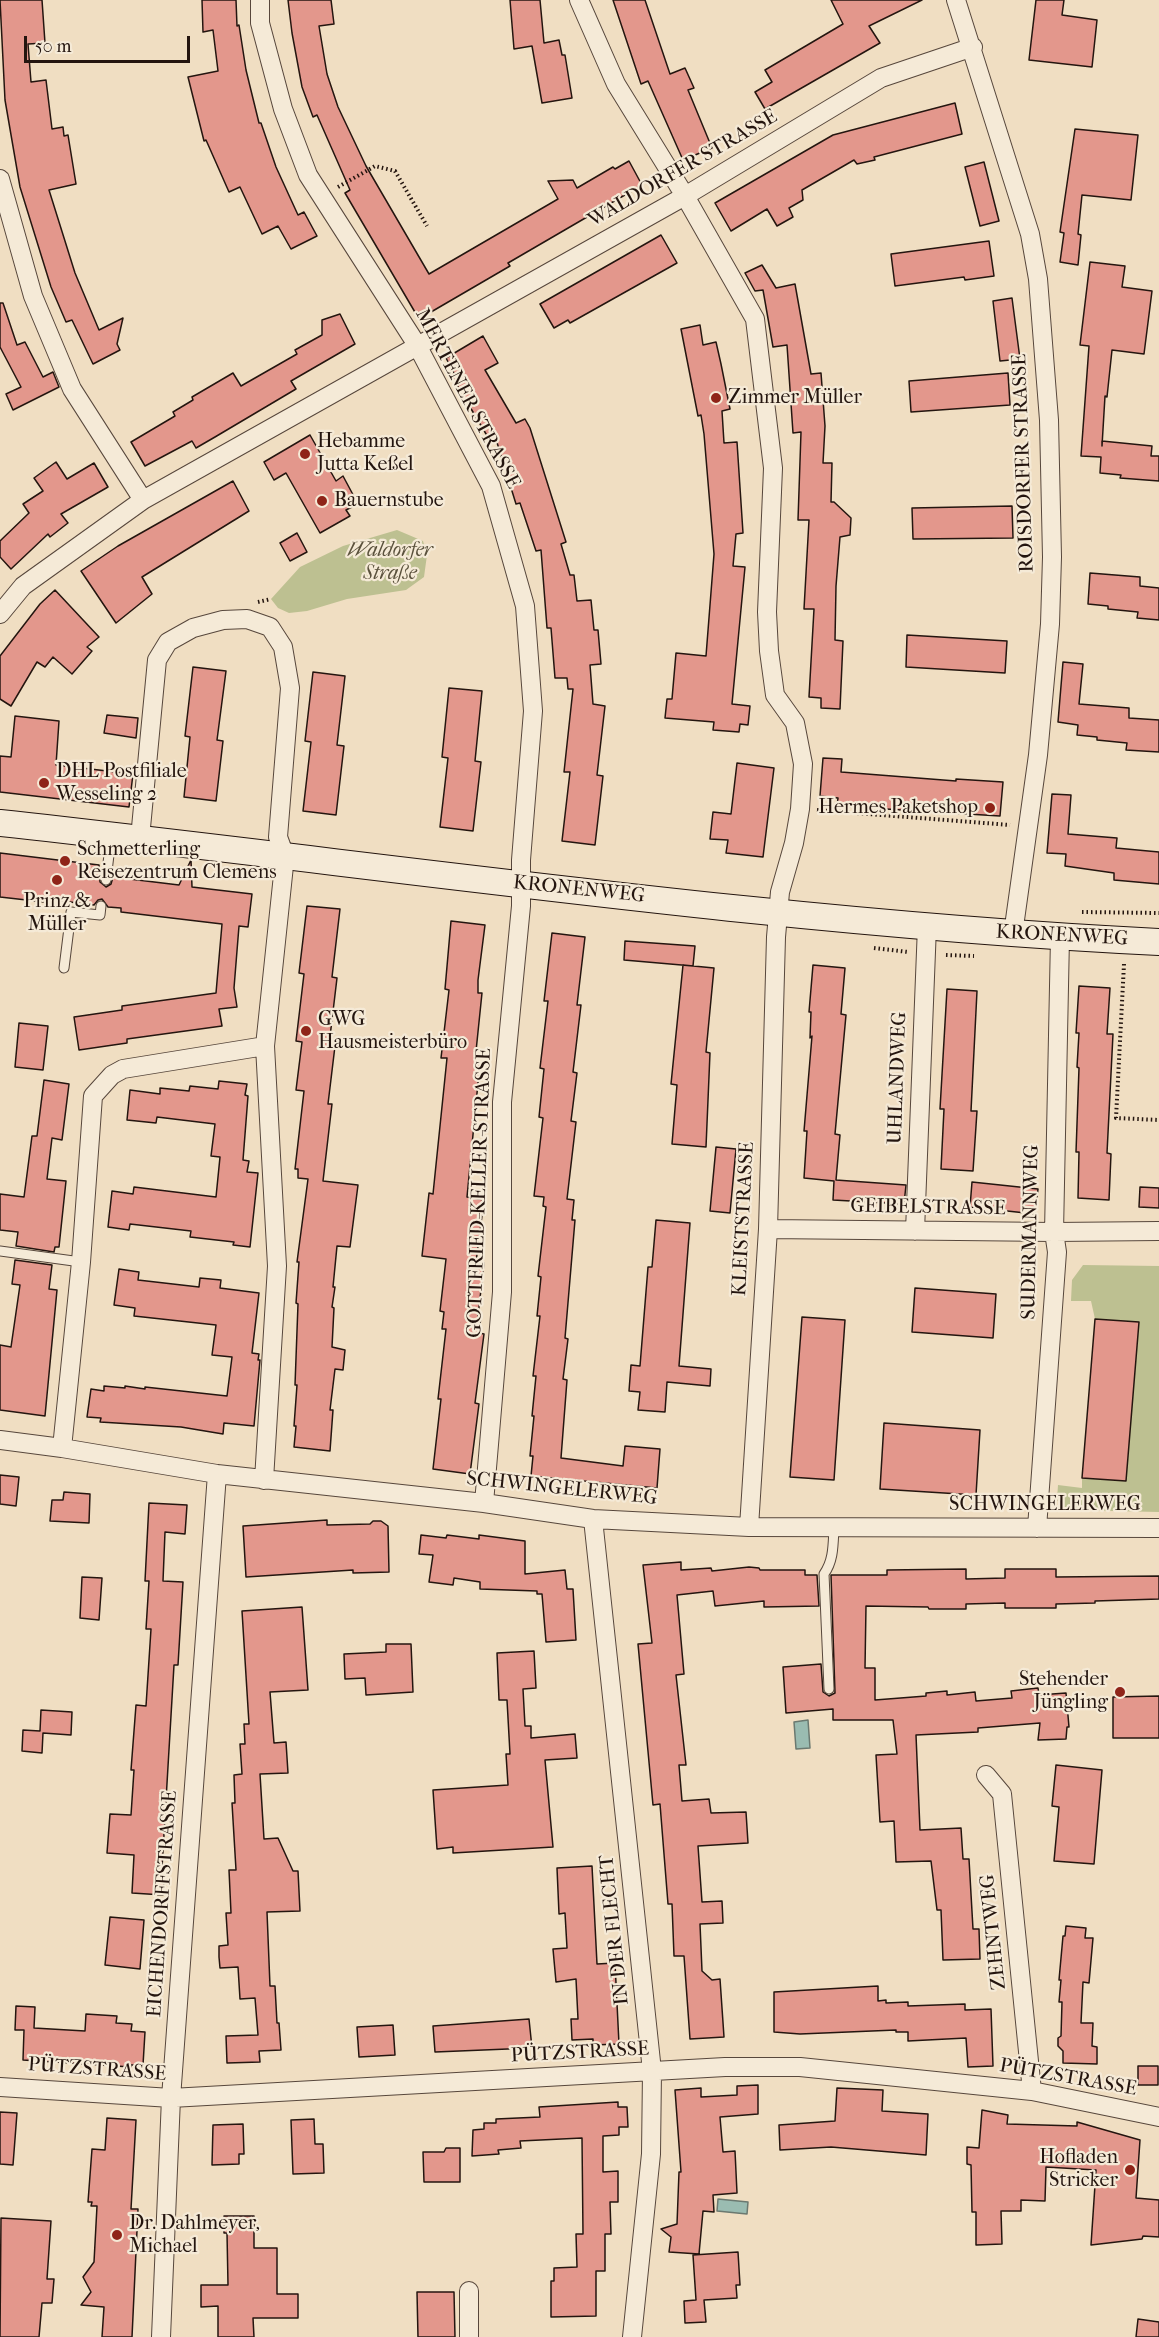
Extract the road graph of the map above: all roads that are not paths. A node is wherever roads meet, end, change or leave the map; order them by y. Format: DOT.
graph roads {
  1 [pos="260,0"];
  2 [pos="579,0"];
  3 [pos="957,0"];
  4 [pos="973,47"];
  5 [pos="0,179"];
  6 [pos="685,196"];
  7 [pos="417,345"];
  8 [pos="143,500"];
  9 [pos="0,614"];
  10 [pos="0,823"];
  11 [pos="111,835"];
  12 [pos="140,838"];
  13 [pos="285,856"];
  14 [pos="106,880"];
  15 [pos="522,884"];
  16 [pos="101,906"];
  17 [pos="779,913"];
  18 [pos="927,926"];
  19 [pos="1013,934"];
  20 [pos="1060,937"];
  21 [pos="1159,942"];
  22 [pos="64,968"];
  23 [pos="265,1046"];
  24 [pos="768,1228"];
  25 [pos="915,1231"];
  26 [pos="1159,1231"];
  27 [pos="1054,1233"];
  28 [pos="0,1251"];
  29 [pos="81,1262"];
  30 [pos="0,1440"];
  31 [pos="62,1448"];
  32 [pos="217,1474"];
  33 [pos="264,1480"];
  34 [pos="484,1503"];
  35 [pos="593,1519"];
  36 [pos="749,1527"];
  37 [pos="834,1527"];
  38 [pos="1037,1528"];
  39 [pos="1159,1528"];
  40 [pos="829,1689"];
  41 [pos="986,1775"];
  42 [pos="652,2071"];
  43 [pos="0,2087"];
  44 [pos="1032,2091"];
  45 [pos="171,2098"];
  46 [pos="1159,2117"];
  47 [pos="469,2291"];
  48 [pos="161,2337"];
  49 [pos="469,2337"];
  50 [pos="632,2337"];
  1 -- 7 [label="street, MERTENER STRASSE"];
  2 -- 6 [label="street, KLEISTSTRASSE"];
  3 -- 4 [label="street, ROISDORFER STRASSE"];
  4 -- 6 [label="street, WALDORFER STRASSE"];
  4 -- 19 [label="street, ROISDORFER STRASSE"];
  5 -- 8 [label="street"];
  6 -- 7 [label="street, WALDORFER STRASSE"];
  6 -- 17 [label="street, KLEISTSTRASSE"];
  7 -- 8 [label="street, WALDORFER STRASSE"];
  7 -- 15 [label="street, MERTENER STRASSE"];
  8 -- 9 [label="street, WALDORFER STRASSE"];
  10 -- 11 [label="street, KRONENWEG"];
  11 -- 12 [label="street, KRONENWEG"];
  11 -- 14 [label="lane"];
  12 -- 13 [label="street, KRONENWEG"];
  12 -- 13 [label="street"];
  13 -- 15 [label="street, KRONENWEG"];
  13 -- 23 [label="street"];
  15 -- 17 [label="street, KRONENWEG"];
  15 -- 34 [label="street, GOTTFRIED-KELLER-STRASSE"];
  16 -- 22 [label="lane"];
  17 -- 18 [label="street, KRONENWEG"];
  17 -- 24 [label="street, KLEISTSTRASSE"];
  18 -- 19 [label="street, KRONENWEG"];
  18 -- 25 [label="street, UHLANDWEG"];
  19 -- 20 [label="street, KRONENWEG"];
  20 -- 21 [label="street, KRONENWEG"];
  20 -- 27 [label="street, SUDERMANNWEG"];
  23 -- 29 [label="street"];
  23 -- 33 [label="street"];
  24 -- 25 [label="street, GEIBELSTRASSE"];
  24 -- 36 [label="street, KLEISTSTRASSE"];
  25 -- 27 [label="street, GEIBELSTRASSE"];
  26 -- 27 [label="street, GEIBELSTRASSE"];
  27 -- 38 [label="street, SUDERMANNWEG"];
  28 -- 29 [label="lane"];
  29 -- 31 [label="street"];
  30 -- 31 [label="street, SCHWINGELERWEG"];
  31 -- 32 [label="street, SCHWINGELERWEG"];
  32 -- 33 [label="street, SCHWINGELERWEG"];
  32 -- 45 [label="street, EICHENDORFFSTRASSE"];
  33 -- 34 [label="street, SCHWINGELERWEG"];
  34 -- 35 [label="street, SCHWINGELERWEG"];
  35 -- 36 [label="street, SCHWINGELERWEG"];
  35 -- 42 [label="street, IN DER FLECHT"];
  36 -- 37 [label="street, SCHWINGELERWEG"];
  37 -- 38 [label="street, SCHWINGELERWEG"];
  37 -- 40 [label="lane"];
  38 -- 39 [label="street, SCHWINGELERWEG"];
  41 -- 44 [label="street, ZEHNTWEG"];
  42 -- 44 [label="street, PÜTZSTRASSE"];
  42 -- 45 [label="street, PÜTZSTRASSE"];
  42 -- 50 [label="street, IN DER FLECHT"];
  43 -- 45 [label="street, PÜTZSTRASSE"];
  44 -- 46 [label="street, PÜTZSTRASSE"];
  45 -- 48 [label="street, EICHENDORFFSTRASSE"];
  47 -- 49 [label="street"];
}
